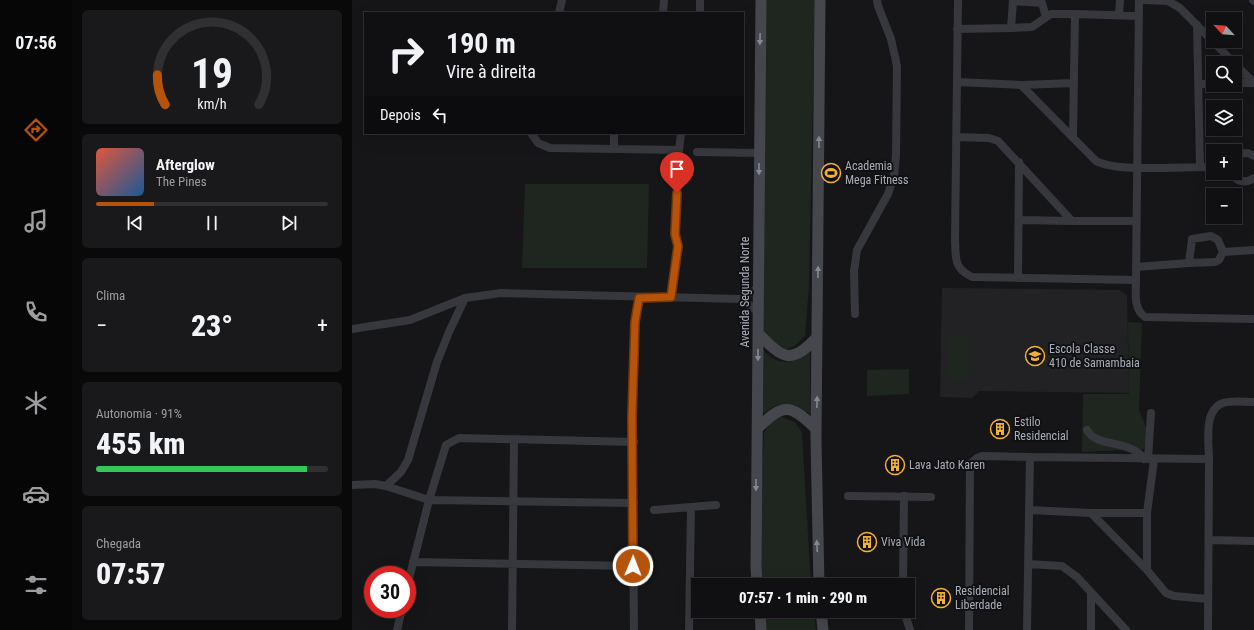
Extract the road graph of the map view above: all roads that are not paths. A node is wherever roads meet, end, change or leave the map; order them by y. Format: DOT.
graph roads {
  1 [pos="562,0"];
  2 [pos="664,0"];
  3 [pos="700,0"];
  4 [pos="760,0"];
  5 [pos="820,0"];
  6 [pos="878,0"];
  7 [pos="958,0"];
  8 [pos="1120,0"];
  9 [pos="1139,0"];
  10 [pos="1144,0"];
  11 [pos="558,12"];
  12 [pos="663,12"];
  13 [pos="700,12"];
  14 [pos="1075,14"];
  15 [pos="1119,14"];
  16 [pos="1139,16"];
  17 [pos="1046,17"];
  18 [pos="1197,25"];
  19 [pos="1011,28"];
  20 [pos="957,29"];
  21 [pos="1228,56"];
  22 [pos="1242,70"];
  23 [pos="957,82"];
  24 [pos="1074,83"];
  25 [pos="1242,83"];
  26 [pos="1254,83"];
  27 [pos="1021,84"];
  28 [pos="1199,84"];
  29 [pos="1206,84"];
  30 [pos="532,134"];
  31 [pos="614,134"];
  32 [pos="681,134"];
  33 [pos="956,137"];
  34 [pos="1073,137"];
  35 [pos="614,148"];
  36 [pos="678,150"];
  37 [pos="697,152"];
  38 [pos="759,153"];
  39 [pos="1242,153"];
  40 [pos="1254,156"];
  41 [pos="1019,162"];
  42 [pos="1200,167"];
  43 [pos="1206,167"];
  44 [pos="1136,168"];
  45 [pos="1254,178"];
  46 [pos="1238,180"];
  47 [pos="1020,220"];
  48 [pos="1072,221"];
  49 [pos="1135,221"];
  50 [pos="1254,250"];
  51 [pos="1223,252"];
  52 [pos="1189,263"];
  53 [pos="1136,267"];
  54 [pos="1018,278"];
  55 [pos="1136,280"];
  56 [pos="758,288"];
  57 [pos="671,297"];
  58 [pos="465,298"];
  59 [pos="639,298"];
  60 [pos="741,300"];
  61 [pos="758,311"];
  62 [pos="855,314"];
  63 [pos="1254,319"];
  64 [pos="352,330"];
  65 [pos="758,333"];
  66 [pos="816,337"];
  67 [pos="1254,402"];
  68 [pos="1151,413"];
  69 [pos="757,429"];
  70 [pos="816,429"];
  71 [pos="1087,430"];
  72 [pos="514,440"];
  73 [pos="634,442"];
  74 [pos="1030,457"];
  75 [pos="1209,459"];
  76 [pos="1149,460"];
  77 [pos="352,485"];
  78 [pos="386,486"];
  79 [pos="848,496"];
  80 [pos="904,496"];
  81 [pos="930,497"];
  82 [pos="429,500"];
  83 [pos="513,501"];
  84 [pos="634,503"];
  85 [pos="716,505"];
  86 [pos="691,508"];
  87 [pos="654,510"];
  88 [pos="1029,510"];
  89 [pos="1091,513"];
  90 [pos="1147,513"];
  91 [pos="1209,540"];
  92 [pos="1254,541"];
  93 [pos="413,562"];
  94 [pos="511,564"];
  95 [pos="1028,564"];
  96 [pos="412,566"];
  97 [pos="633,566"];
  98 [pos="1147,570"];
  99 [pos="757,578"];
  100 [pos="819,578"];
  101 [pos="903,578"];
  102 [pos="1091,594"];
  103 [pos="1208,599"];
  104 [pos="400,618"];
  105 [pos="760,618"];
  106 [pos="822,618"];
  107 [pos="906,618"];
  108 [pos="397,630"];
  109 [pos="512,630"];
  110 [pos="634,630"];
  111 [pos="688,630"];
  112 [pos="761,630"];
  113 [pos="823,630"];
  114 [pos="910,630"];
  115 [pos="969,630"];
  116 [pos="1027,630"];
  117 [pos="1091,630"];
  118 [pos="1126,630"];
  119 [pos="1208,630"];
  1 -- 11 [label="street"];
  2 -- 12 [label="street"];
  3 -- 13 [label="street"];
  4 -- 38 [label="main road, Avenida Segunda Norte, one-way"];
  66 -- 5 [label="main road, one-way"];
  6 -- 62 [label="street"];
  7 -- 20 [label="street"];
  8 -- 15 [label="street"];
  9 -- 16 [label="street"];
  10 -- 18 [label="street"];
  14 -- 15 [label="street"];
  14 -- 17 [label="street"];
  14 -- 24 [label="street"];
  15 -- 16 [label="street"];
  16 -- 44 [label="street"];
  17 -- 19 [label="street"];
  17 -- 19 [label="street"];
  18 -- 21 [label="street"];
  18 -- 28 [label="street"];
  19 -- 20 [label="street"];
  20 -- 23 [label="street"];
  22 -- 26 [label="street"];
  23 -- 27 [label="street"];
  23 -- 33 [label="street"];
  24 -- 27 [label="street"];
  24 -- 34 [label="street"];
  25 -- 26 [label="street"];
  27 -- 34 [label="street"];
  28 -- 29 [label="street"];
  28 -- 42 [label="street"];
  30 -- 35 [label="street"];
  31 -- 35 [label="street"];
  32 -- 36 [label="street"];
  33 -- 41 [label="street"];
  33 -- 54 [label="street"];
  34 -- 44 [label="street"];
  35 -- 36 [label="street"];
  36 -- 57 [label="street"];
  37 -- 38 [label="street"];
  38 -- 56 [label="main road, Avenida Segunda Norte, one-way"];
  39 -- 40 [label="street"];
  41 -- 47 [label="street"];
  41 -- 48 [label="street"];
  42 -- 43 [label="street"];
  42 -- 44 [label="street"];
  44 -- 49 [label="street"];
  45 -- 46 [label="street"];
  47 -- 48 [label="street"];
  47 -- 54 [label="street"];
  48 -- 49 [label="street"];
  49 -- 53 [label="street"];
  50 -- 51 [label="street"];
  51 -- 52 [label="street"];
  51 -- 52 [label="street"];
  52 -- 53 [label="street"];
  53 -- 55 [label="street"];
  54 -- 55 [label="street"];
  55 -- 63 [label="street"];
  56 -- 60 [label="street"];
  56 -- 61 [label="main road, Avenida Segunda Norte"];
  57 -- 59 [label="street"];
  57 -- 60 [label="street"];
  58 -- 59 [label="street"];
  58 -- 64 [label="street"];
  58 -- 78 [label="street"];
  59 -- 73 [label="street"];
  60 -- 61 [label="street"];
  61 -- 65 [label="main road, Avenida Segunda Norte"];
  65 -- 66 [label="main road"];
  65 -- 69 [label="main road, Avenida Segunda Norte, one-way"];
  70 -- 66 [label="main road, one-way"];
  67 -- 75 [label="street"];
  68 -- 76 [label="street"];
  69 -- 70 [label="main road"];
  69 -- 99 [label="main road, Avenida Segunda Norte, one-way"];
  100 -- 70 [label="main road, one-way"];
  71 -- 76 [label="street"];
  72 -- 73 [label="street"];
  72 -- 82 [label="street"];
  72 -- 83 [label="street"];
  73 -- 84 [label="street"];
  74 -- 76 [label="street"];
  74 -- 88 [label="street"];
  74 -- 115 [label="street"];
  75 -- 76 [label="street"];
  75 -- 91 [label="street"];
  76 -- 90 [label="street"];
  77 -- 78 [label="street"];
  78 -- 82 [label="street"];
  79 -- 80 [label="street"];
  80 -- 81 [label="street"];
  80 -- 101 [label="street"];
  82 -- 83 [label="street"];
  82 -- 93 [label="street"];
  83 -- 84 [label="street"];
  83 -- 94 [label="street"];
  84 -- 97 [label="street"];
  85 -- 86 [label="street"];
  86 -- 87 [label="street"];
  86 -- 111 [label="street"];
  88 -- 89 [label="street"];
  88 -- 95 [label="street"];
  89 -- 90 [label="street"];
  89 -- 98 [label="street"];
  90 -- 98 [label="street"];
  91 -- 92 [label="street"];
  91 -- 103 [label="street"];
  93 -- 94 [label="street"];
  93 -- 96 [label="street"];
  94 -- 97 [label="street"];
  94 -- 109 [label="street"];
  95 -- 102 [label="street"];
  95 -- 116 [label="street"];
  97 -- 110 [label="street"];
  98 -- 103 [label="street"];
  102 -- 117 [label="street"];
  102 -- 118 [label="street"];
  103 -- 119 [label="street"];
  104 -- 108 [label="street"];
  105 -- 112 [label="main road"];
  106 -- 113 [label="main road"];
  107 -- 114 [label="street"];
}
